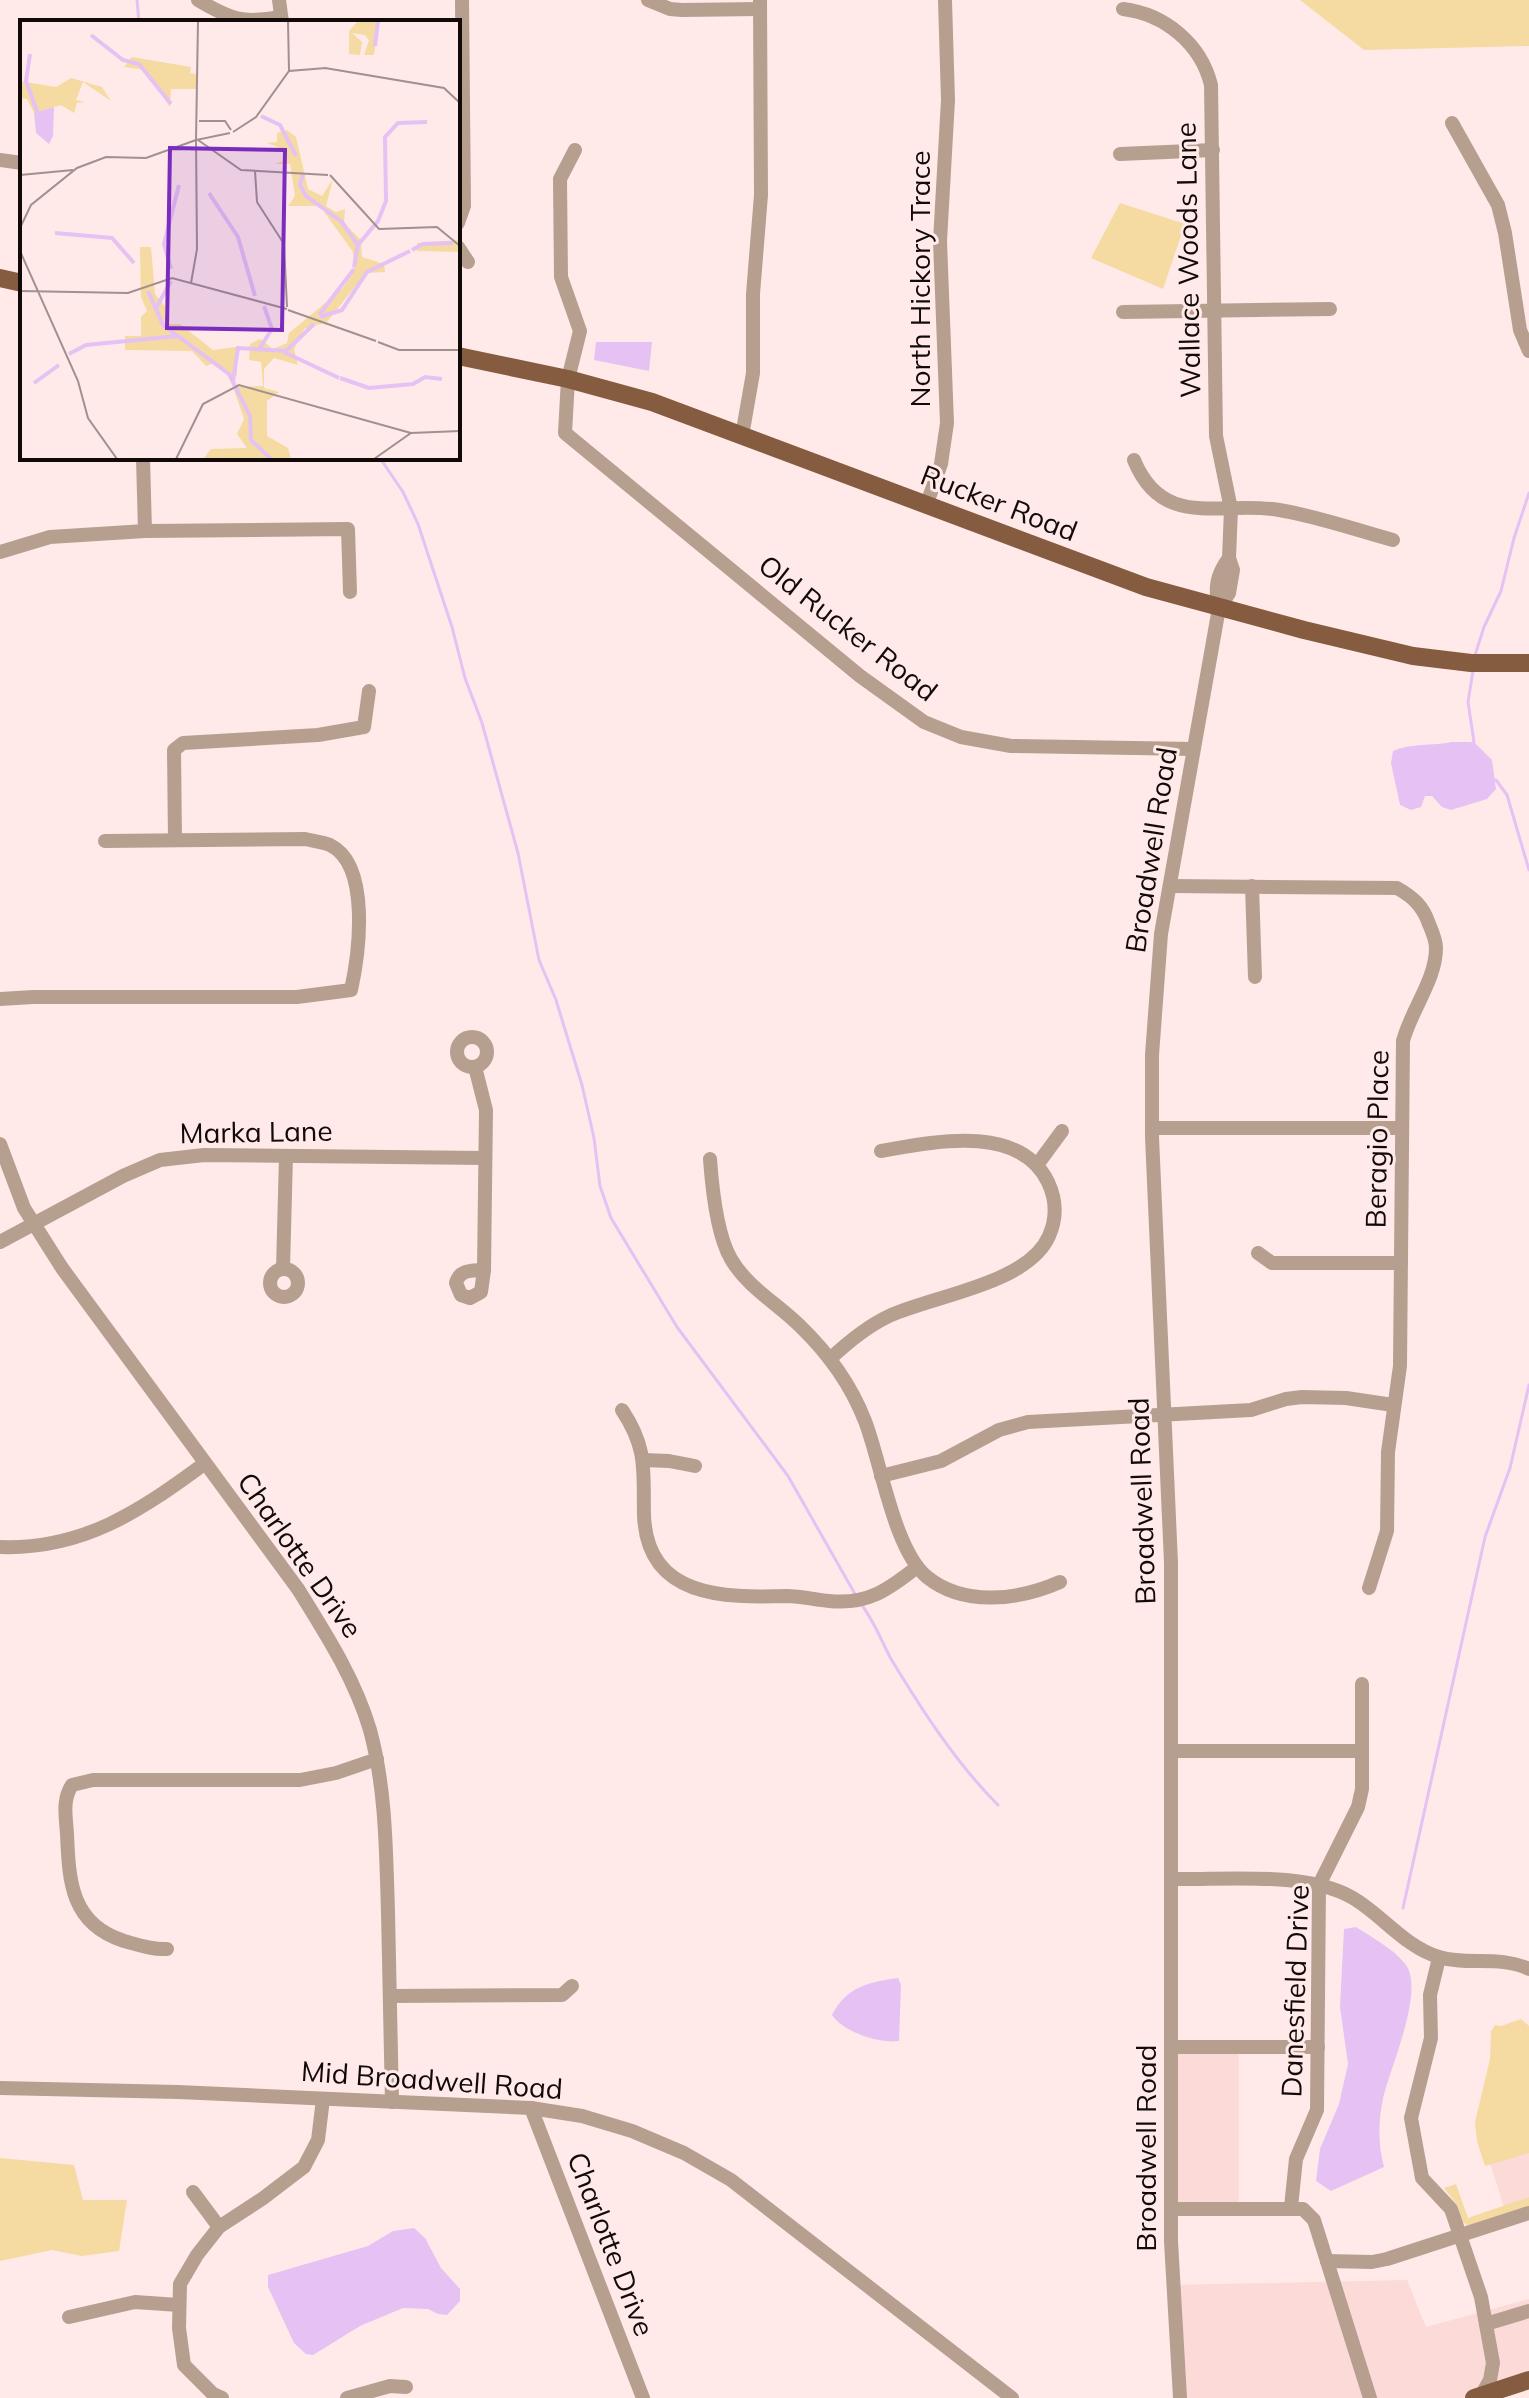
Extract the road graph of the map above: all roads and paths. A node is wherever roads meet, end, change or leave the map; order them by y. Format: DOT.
graph roads {
  1 [pos="198,0"];
  2 [pos="279,0"];
  3 [pos="462,0"];
  4 [pos="648,0"];
  5 [pos="945,0"];
  6 [pos="760,4"];
  7 [pos="1123,9"];
  8 [pos="237,20"];
  9 [pos="281,20"];
  10 [pos="1452,123"];
  11 [pos="575,150"];
  12 [pos="1213,150"];
  13 [pos="1120,154"];
  14 [pos="0,160"];
  15 [pos="20,163"];
  16 [pos="460,217"];
  17 [pos="460,250"];
  18 [pos="468,262"];
  19 [pos="1330,309"];
  20 [pos="1214,310"];
  21 [pos="1123,312"];
  22 [pos="1529,351"];
  23 [pos="460,356"];
  24 [pos="568,379"];
  25 [pos="742,436"];
  26 [pos="143,460"];
  27 [pos="1134,460"];
  28 [pos="926,506"];
  29 [pos="1231,509"];
  30 [pos="145,531"];
  31 [pos="1393,540"];
  32 [pos="0,552"];
  33 [pos="350,592"];
  34 [pos="1219,608"];
  35 [pos="1529,663"];
  36 [pos="369,691"];
  37 [pos="1193,749"];
  38 [pos="175,840"];
  39 [pos="105,841"];
  40 [pos="1170,886"];
  41 [pos="1252,886"];
  42 [pos="1255,977"];
  43 [pos="0,999"];
  44 [pos="475,1067"];
  45 [pos="1152,1128"];
  46 [pos="1401,1128"];
  47 [pos="1062,1131"];
  48 [pos="0,1144"];
  49 [pos="881,1151"];
  50 [pos="286,1156"];
  51 [pos="484,1158"];
  52 [pos="710,1159"];
  53 [pos="1037,1165"];
  54 [pos="33,1224"];
  55 [pos="0,1242"];
  56 [pos="1258,1253"];
  57 [pos="1401,1263"];
  58 [pos="283,1269"];
  59 [pos="484,1270"];
  60 [pos="830,1359"];
  61 [pos="1393,1405"];
  62 [pos="622,1410"];
  63 [pos="1166,1415"];
  64 [pos="643,1460"];
  65 [pos="204,1464"];
  66 [pos="695,1466"];
  67 [pos="881,1476"];
  68 [pos="0,1547"];
  69 [pos="917,1567"];
  70 [pos="1060,1582"];
  71 [pos="1369,1588"];
  72 [pos="1362,1684"];
  73 [pos="1172,1751"];
  74 [pos="1362,1751"];
  75 [pos="377,1759"];
  76 [pos="1172,1879"];
  77 [pos="1319,1885"];
  78 [pos="167,1949"];
  79 [pos="1439,1958"];
  80 [pos="1529,1969"];
  81 [pos="572,1986"];
  82 [pos="390,1996"];
  83 [pos="1172,2047"];
  84 [pos="1318,2047"];
  85 [pos="0,2088"];
  86 [pos="323,2099"];
  87 [pos="392,2102"];
  88 [pos="531,2108"];
  89 [pos="193,2192"];
  90 [pos="1291,2207"];
  91 [pos="1171,2209"];
  92 [pos="1529,2213"];
  93 [pos="219,2227"];
  94 [pos="1460,2237"];
  95 [pos="1327,2261"];
  96 [pos="179,2305"];
  97 [pos="1529,2311"];
  98 [pos="69,2317"];
  99 [pos="1486,2324"];
  100 [pos="1493,2363"];
  101 [pos="1529,2379"];
  102 [pos="406,2387"];
  103 [pos="1529,2391"];
  104 [pos="1478,2397"];
  105 [pos="222,2398"];
  106 [pos="347,2398"];
  107 [pos="643,2398"];
  108 [pos="1012,2398"];
  109 [pos="1180,2398"];
  110 [pos="1370,2398"];
  111 [pos="1508,2398"];
  1 -- 8 [label="street"];
  2 -- 9 [label="street"];
  3 -- 16 [label="street"];
  4 -- 6 [label="street"];
  5 -- 28 [label="street, North Hickory Trace"];
  6 -- 25 [label="street"];
  7 -- 12 [label="street, Wallace Woods Lane"];
  10 -- 22 [label="street"];
  11 -- 24 [label="street"];
  12 -- 13 [label="street"];
  12 -- 20 [label="street, Wallace Woods Lane"];
  14 -- 15 [label="street"];
  17 -- 18 [label="street"];
  19 -- 20 [label="street"];
  20 -- 21 [label="street"];
  20 -- 29 [label="street, Wallace Woods Lane"];
  23 -- 24 [label="main road, Rucker Road"];
  24 -- 25 [label="main road, Rucker Road"];
  24 -- 37 [label="street, Old Rucker Road"];
  25 -- 28 [label="main road, Rucker Road"];
  26 -- 30 [label="street"];
  27 -- 29 [label="street"];
  28 -- 34 [label="main road, Rucker Road"];
  29 -- 31 [label="street"];
  29 -- 34 [label="street, Wallace Woods Lane"];
  30 -- 32 [label="street"];
  30 -- 33 [label="street"];
  34 -- 35 [label="main road, Rucker Road"];
  34 -- 37 [label="street, Broadwell Road"];
  36 -- 38 [label="street"];
  37 -- 40 [label="street, Broadwell Road"];
  38 -- 39 [label="street"];
  38 -- 43 [label="street"];
  40 -- 41 [label="street, Beragio Place"];
  40 -- 45 [label="street, Broadwell Road"];
  41 -- 42 [label="street"];
  41 -- 46 [label="street, Beragio Place"];
  44 -- 51 [label="street"];
  45 -- 46 [label="street"];
  45 -- 63 [label="street, Broadwell Road"];
  46 -- 57 [label="street, Beragio Place"];
  47 -- 53 [label="street"];
  48 -- 54 [label="street, Charlotte Drive"];
  49 -- 53 [label="street"];
  50 -- 51 [label="street, Marka Lane"];
  50 -- 54 [label="street, Marka Lane"];
  50 -- 58 [label="street"];
  51 -- 59 [label="street"];
  52 -- 60 [label="street"];
  53 -- 60 [label="street"];
  54 -- 55 [label="street, Marka Lane"];
  54 -- 65 [label="street, Charlotte Drive"];
  56 -- 57 [label="street"];
  57 -- 61 [label="street, Beragio Place"];
  60 -- 67 [label="street"];
  61 -- 63 [label="street"];
  61 -- 71 [label="street, Beragio Place"];
  62 -- 64 [label="street"];
  63 -- 67 [label="street"];
  63 -- 73 [label="street, Broadwell Road"];
  64 -- 66 [label="street"];
  64 -- 69 [label="street"];
  65 -- 68 [label="street"];
  65 -- 75 [label="street, Charlotte Drive"];
  67 -- 69 [label="street"];
  69 -- 70 [label="street"];
  72 -- 74 [label="street, Danesfield Drive"];
  73 -- 74 [label="street"];
  73 -- 76 [label="street, Broadwell Road"];
  74 -- 77 [label="street, Danesfield Drive"];
  75 -- 78 [label="street"];
  75 -- 82 [label="street, Charlotte Drive"];
  76 -- 77 [label="street"];
  76 -- 83 [label="street, Broadwell Road"];
  77 -- 79 [label="street"];
  77 -- 84 [label="street, Danesfield Drive"];
  79 -- 80 [label="street"];
  79 -- 94 [label="street"];
  81 -- 82 [label="street"];
  82 -- 87 [label="street, Charlotte Drive"];
  83 -- 84 [label="street"];
  83 -- 91 [label="street, Broadwell Road"];
  84 -- 90 [label="street, Danesfield Drive"];
  85 -- 86 [label="street, Mid Broadwell Road"];
  86 -- 87 [label="street, Mid Broadwell Road"];
  86 -- 93 [label="street"];
  87 -- 88 [label="street, Mid Broadwell Road"];
  88 -- 107 [label="street, Charlotte Drive"];
  88 -- 108 [label="street, Mid Broadwell Road"];
  89 -- 93 [label="street"];
  90 -- 91 [label="street"];
  90 -- 95 [label="street"];
  91 -- 109 [label="street, Broadwell Road"];
  92 -- 94 [label="street"];
  93 -- 96 [label="street"];
  94 -- 95 [label="street"];
  94 -- 99 [label="street"];
  95 -- 110 [label="street"];
  96 -- 98 [label="street"];
  96 -- 105 [label="street"];
  97 -- 99 [label="street"];
  99 -- 100 [label="street"];
  100 -- 101 [label="street"];
  100 -- 104 [label="street"];
  101 -- 104 [label="main road"];
  102 -- 106 [label="street"];
  103 -- 111 [label="main road"];
}
